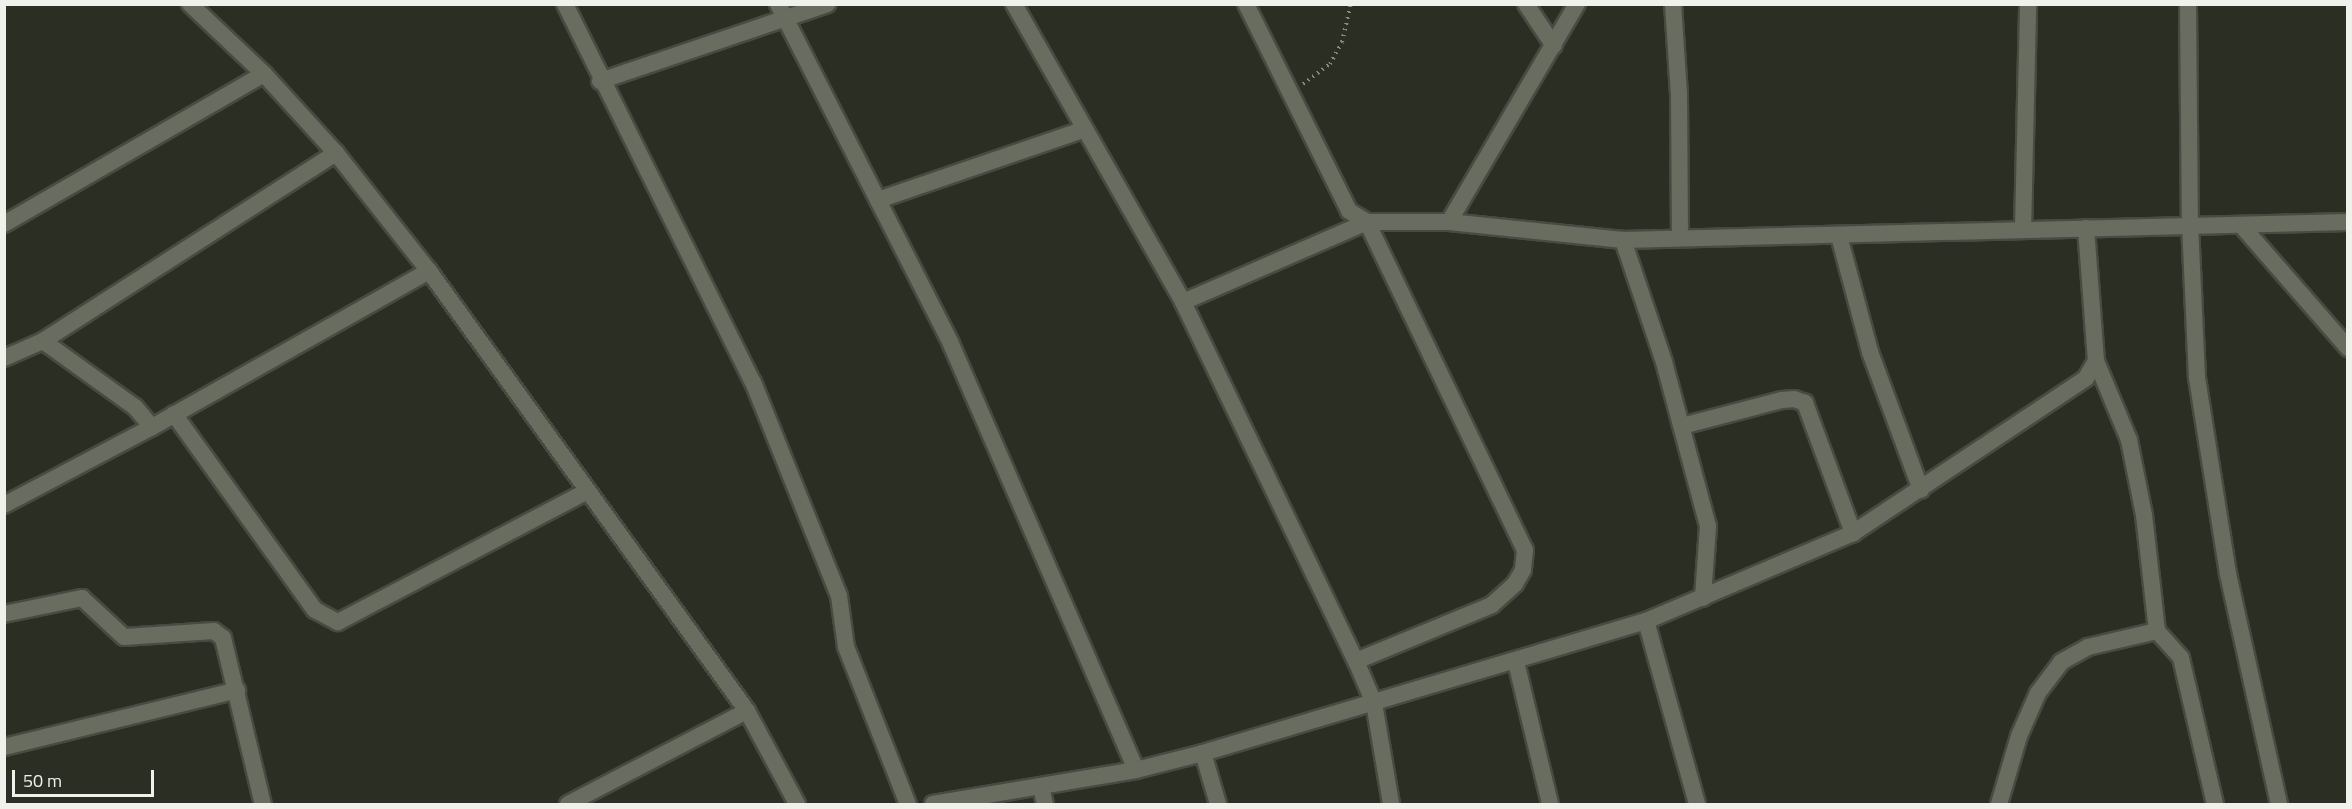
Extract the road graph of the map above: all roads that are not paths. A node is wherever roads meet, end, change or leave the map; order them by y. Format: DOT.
graph roads {
  1 [pos="190,4"];
  2 [pos="565,4"];
  3 [pos="778,4"];
  4 [pos="827,4"];
  5 [pos="1014,4"];
  6 [pos="1246,4"];
  7 [pos="1526,4"];
  8 [pos="1578,4"];
  9 [pos="1673,4"];
  10 [pos="2028,4"];
  11 [pos="2188,4"];
  12 [pos="786,20"];
  13 [pos="1554,46"];
  14 [pos="264,74"];
  15 [pos="600,81"];
  16 [pos="1083,130"];
  17 [pos="336,153"];
  18 [pos="878,200"];
  19 [pos="1367,222"];
  20 [pos="1449,222"];
  21 [pos="2348,222"];
  22 [pos="4,224"];
  23 [pos="2190,224"];
  24 [pos="2242,226"];
  25 [pos="2086,228"];
  26 [pos="2023,230"];
  27 [pos="1839,236"];
  28 [pos="1680,238"];
  29 [pos="1623,240"];
  30 [pos="429,271"];
  31 [pos="1183,302"];
  32 [pos="43,342"];
  33 [pos="2348,348"];
  34 [pos="4,358"];
  35 [pos="2096,361"];
  36 [pos="174,414"];
  37 [pos="1682,426"];
  38 [pos="152,428"];
  39 [pos="1921,490"];
  40 [pos="588,491"];
  41 [pos="4,505"];
  42 [pos="1853,533"];
  43 [pos="1703,598"];
  44 [pos="4,614"];
  45 [pos="1646,621"];
  46 [pos="2157,632"];
  47 [pos="1356,661"];
  48 [pos="1516,662"];
  49 [pos="237,690"];
  50 [pos="1374,703"];
  51 [pos="747,711"];
  52 [pos="4,747"];
  53 [pos="1203,753"];
  54 [pos="1136,770"];
  55 [pos="1041,787"];
  56 [pos="263,804"];
  57 [pos="568,804"];
  58 [pos="797,804"];
  59 [pos="908,804"];
  60 [pos="934,804"];
  61 [pos="1045,804"];
  62 [pos="1218,804"];
  63 [pos="1391,804"];
  64 [pos="1550,804"];
  65 [pos="1697,804"];
  66 [pos="1999,804"];
  67 [pos="2215,804"];
  68 [pos="2280,804"];
  1 -- 14 [label="street"];
  2 -- 15 [label="street"];
  3 -- 12 [label="street"];
  4 -- 12 [label="street"];
  5 -- 16 [label="street"];
  6 -- 19 [label="street"];
  7 -- 13 [label="street"];
  8 -- 13 [label="street"];
  9 -- 28 [label="street"];
  10 -- 26 [label="street"];
  11 -- 23 [label="street"];
  12 -- 15 [label="street"];
  12 -- 18 [label="street"];
  13 -- 20 [label="street"];
  14 -- 17 [label="street"];
  14 -- 22 [label="street"];
  15 -- 59 [label="street"];
  16 -- 18 [label="street"];
  16 -- 31 [label="street"];
  17 -- 30 [label="street"];
  17 -- 32 [label="street"];
  18 -- 54 [label="street"];
  19 -- 20 [label="street"];
  19 -- 31 [label="street"];
  19 -- 47 [label="street"];
  20 -- 29 [label="street"];
  21 -- 24 [label="street"];
  23 -- 24 [label="street"];
  23 -- 25 [label="street"];
  23 -- 68 [label="street"];
  24 -- 33 [label="street"];
  25 -- 26 [label="street"];
  25 -- 35 [label="street"];
  26 -- 27 [label="street"];
  27 -- 28 [label="street"];
  27 -- 39 [label="street"];
  28 -- 29 [label="street"];
  29 -- 37 [label="street"];
  30 -- 36 [label="street"];
  30 -- 40 [label="street"];
  31 -- 47 [label="street"];
  32 -- 34 [label="street"];
  32 -- 38 [label="street"];
  35 -- 39 [label="street"];
  35 -- 46 [label="street"];
  36 -- 38 [label="street"];
  36 -- 40 [label="street"];
  37 -- 42 [label="street"];
  37 -- 43 [label="street"];
  38 -- 41 [label="street"];
  39 -- 42 [label="street"];
  40 -- 51 [label="street"];
  42 -- 43 [label="street"];
  43 -- 45 [label="street"];
  44 -- 49 [label="street"];
  45 -- 48 [label="street"];
  45 -- 65 [label="street"];
  46 -- 66 [label="street"];
  46 -- 67 [label="street"];
  47 -- 50 [label="street"];
  48 -- 50 [label="street"];
  48 -- 64 [label="street"];
  49 -- 52 [label="street"];
  49 -- 56 [label="street"];
  50 -- 53 [label="street"];
  50 -- 63 [label="street"];
  51 -- 57 [label="street"];
  51 -- 58 [label="street"];
  53 -- 54 [label="street"];
  53 -- 62 [label="street"];
  54 -- 55 [label="street"];
  55 -- 60 [label="street"];
  55 -- 61 [label="street"];
}
